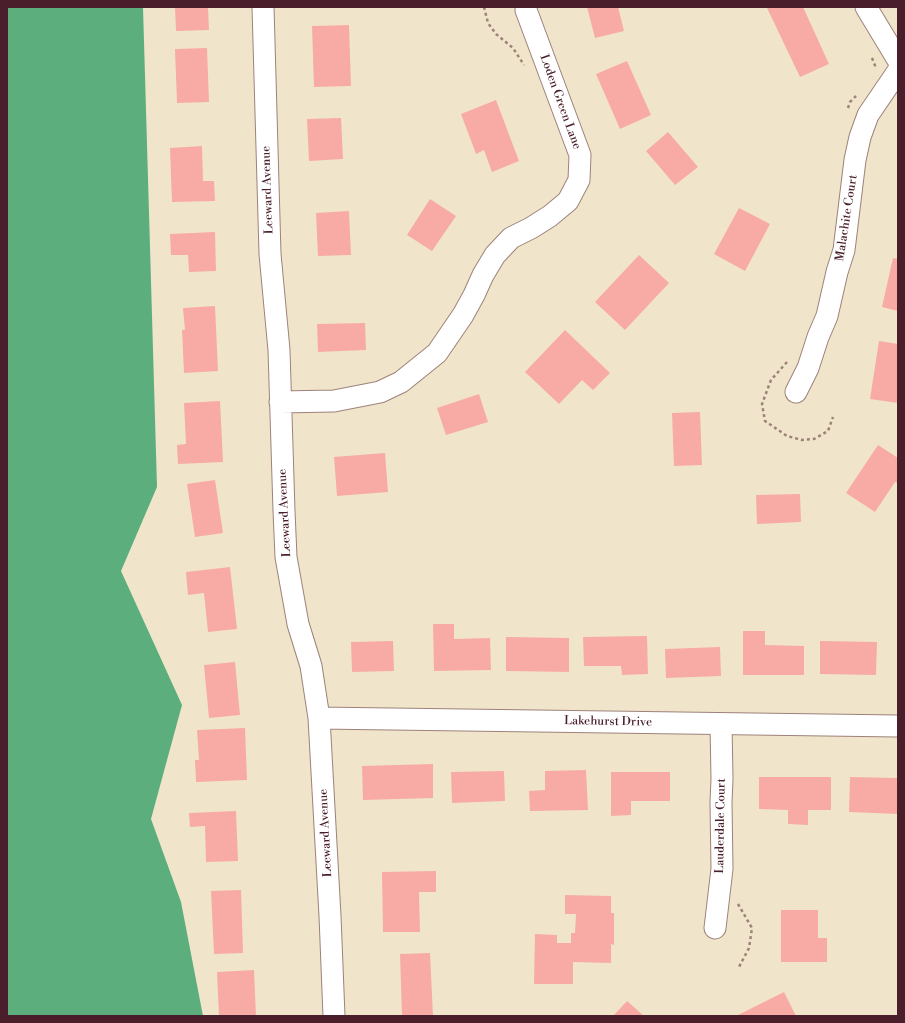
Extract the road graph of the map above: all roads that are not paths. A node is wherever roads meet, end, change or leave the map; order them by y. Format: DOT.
graph roads {
  1 [pos="263,7"];
  2 [pos="866,7"];
  3 [pos="526,10"];
  4 [pos="898,60"];
  5 [pos="898,71"];
  6 [pos="796,392"];
  7 [pos="280,402"];
  8 [pos="319,718"];
  9 [pos="721,724"];
  10 [pos="898,726"];
  11 [pos="715,928"];
  12 [pos="334,1016"];
  1 -- 7 [label="street, Leeward Avenue"];
  2 -- 4 [label="street"];
  3 -- 7 [label="street, Loden Green Lane"];
  5 -- 6 [label="street, Malachite Court"];
  7 -- 8 [label="street, Leeward Avenue"];
  8 -- 9 [label="street, Lakehurst Drive"];
  8 -- 12 [label="street, Leeward Avenue"];
  9 -- 10 [label="street, Lakehurst Drive"];
  9 -- 11 [label="street, Lauderdale Court"];
}
